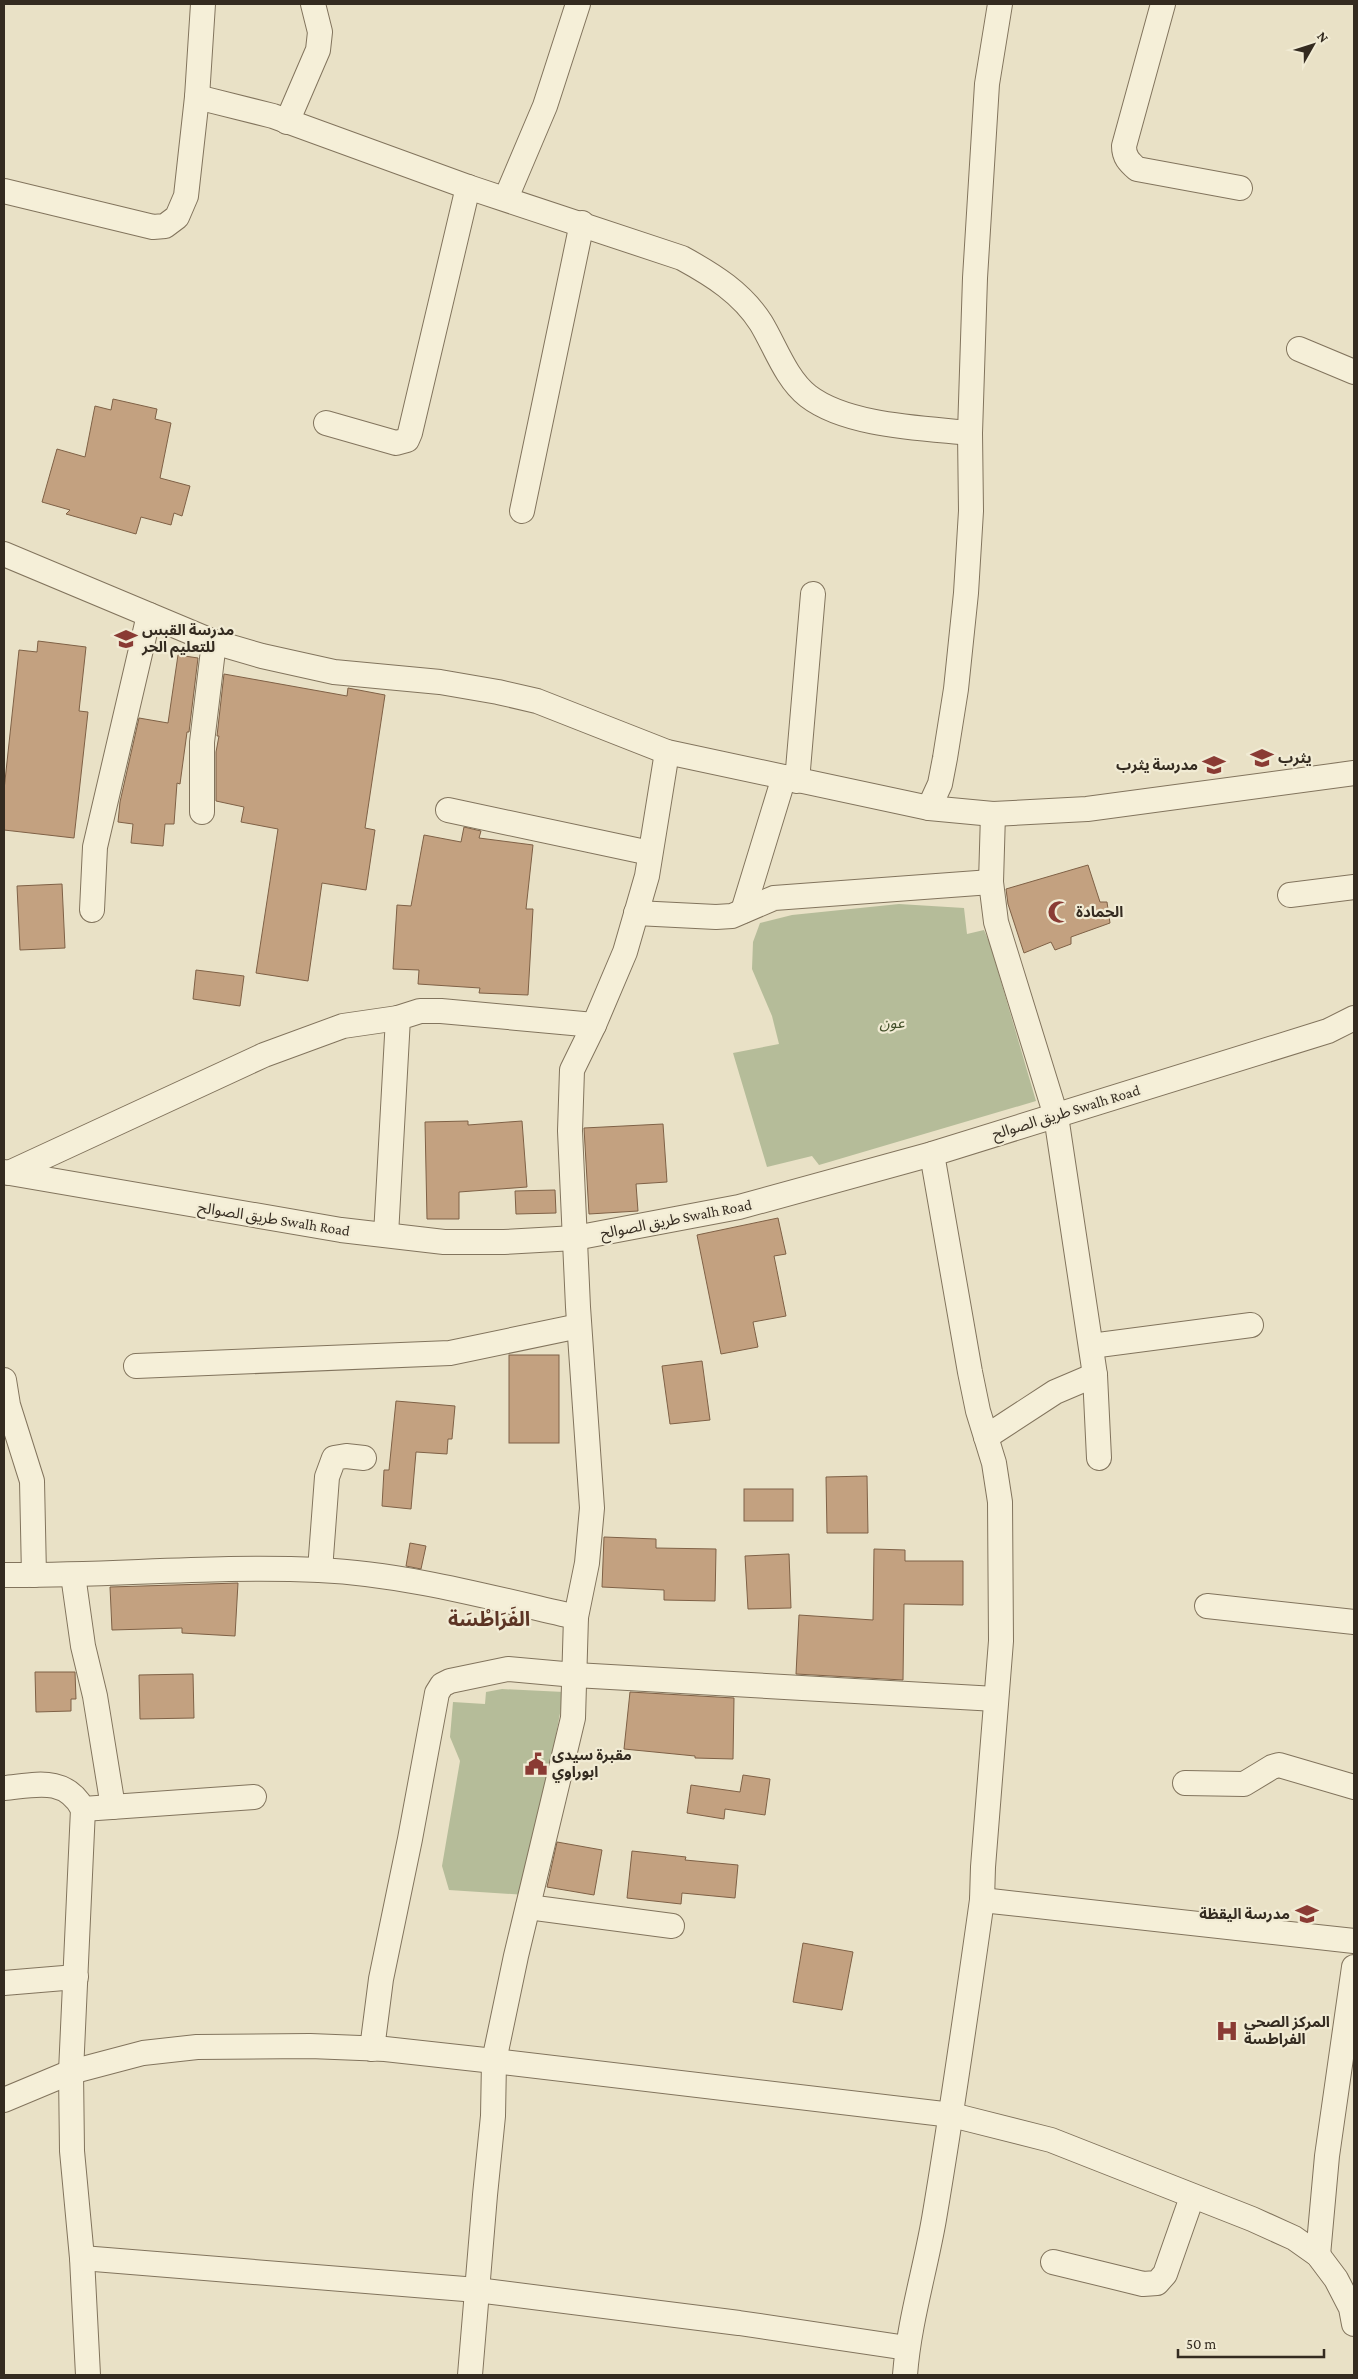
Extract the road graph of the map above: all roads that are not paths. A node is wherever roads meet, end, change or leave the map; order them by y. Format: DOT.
graph roads {
  1 [pos="203,4"];
  2 [pos="313,4"];
  3 [pos="578,4"];
  4 [pos="1000,4"];
  5 [pos="1163,4"];
  6 [pos="196,97"];
  7 [pos="287,122"];
  8 [pos="468,187"];
  9 [pos="1240,188"];
  10 [pos="4,191"];
  11 [pos="506,198"];
  12 [pos="582,223"];
  13 [pos="1299,349"];
  14 [pos="1354,372"];
  15 [pos="326,423"];
  16 [pos="970,433"];
  17 [pos="522,512"];
  18 [pos="4,554"];
  19 [pos="813,594"];
  20 [pos="149,615"];
  21 [pos="214,642"];
  22 [pos="667,752"];
  23 [pos="1354,773"];
  24 [pos="790,779"];
  25 [pos="929,808"];
  26 [pos="448,810"];
  27 [pos="202,812"];
  28 [pos="993,814"];
  29 [pos="650,853"];
  30 [pos="991,882"];
  31 [pos="1354,887"];
  32 [pos="1290,895"];
  33 [pos="92,910"];
  34 [pos="744,911"];
  35 [pos="636,913"];
  36 [pos="398,1018"];
  37 [pos="1354,1018"];
  38 [pos="594,1025"];
  39 [pos="1328,1030"];
  40 [pos="1354,1030"];
  41 [pos="1056,1116"];
  42 [pos="932,1154"];
  43 [pos="6,1172"];
  44 [pos="386,1235"];
  45 [pos="575,1238"];
  46 [pos="1251,1325"];
  47 [pos="579,1326"];
  48 [pos="1090,1346"];
  49 [pos="136,1366"];
  50 [pos="1095,1375"];
  51 [pos="4,1380"];
  52 [pos="986,1437"];
  53 [pos="364,1458"];
  54 [pos="1099,1458"];
  55 [pos="320,1570"];
  56 [pos="4,1575"];
  57 [pos="34,1575"];
  58 [pos="73,1576"];
  59 [pos="1208,1606"];
  60 [pos="576,1617"];
  61 [pos="1354,1622"];
  62 [pos="576,1675"];
  63 [pos="996,1699"];
  64 [pos="1185,1782"];
  65 [pos="1354,1787"];
  66 [pos="4,1788"];
  67 [pos="254,1797"];
  68 [pos="113,1807"];
  69 [pos="83,1809"];
  70 [pos="982,1900"];
  71 [pos="528,1907"];
  72 [pos="672,1926"];
  73 [pos="1354,1941"];
  74 [pos="1354,1967"];
  75 [pos="76,1977"];
  76 [pos="4,1983"];
  77 [pos="372,2049"];
  78 [pos="494,2061"];
  79 [pos="71,2072"];
  80 [pos="4,2100"];
  81 [pos="952,2115"];
  82 [pos="1192,2197"];
  83 [pos="1318,2255"];
  84 [pos="82,2258"];
  85 [pos="1053,2262"];
  86 [pos="476,2290"];
  87 [pos="1354,2324"];
  88 [pos="907,2348"];
  89 [pos="88,2375"];
  90 [pos="470,2375"];
  91 [pos="905,2375"];
  1 -- 6 [label="street"];
  2 -- 7 [label="street"];
  3 -- 11 [label="street"];
  4 -- 16 [label="street"];
  5 -- 9 [label="street"];
  6 -- 7 [label="street"];
  6 -- 10 [label="street"];
  7 -- 8 [label="street"];
  8 -- 11 [label="street"];
  8 -- 15 [label="street"];
  11 -- 12 [label="street"];
  12 -- 16 [label="street"];
  12 -- 17 [label="street"];
  13 -- 14 [label="street"];
  16 -- 25 [label="street"];
  18 -- 20 [label="street"];
  19 -- 24 [label="street"];
  20 -- 21 [label="street"];
  20 -- 33 [label="street"];
  21 -- 22 [label="street"];
  21 -- 27 [label="street"];
  22 -- 24 [label="street"];
  22 -- 29 [label="street"];
  23 -- 28 [label="street"];
  24 -- 25 [label="street"];
  24 -- 34 [label="street"];
  25 -- 28 [label="street"];
  26 -- 29 [label="street"];
  28 -- 30 [label="street"];
  29 -- 35 [label="street"];
  30 -- 34 [label="street"];
  30 -- 41 [label="street"];
  31 -- 32 [label="street"];
  34 -- 35 [label="street"];
  35 -- 38 [label="street"];
  36 -- 38 [label="street"];
  36 -- 43 [label="street"];
  36 -- 44 [label="street"];
  37 -- 39 [label="street"];
  38 -- 45 [label="street"];
  39 -- 40 [label="street"];
  39 -- 41 [label="street, طريق الصوالح Swalh Road"];
  41 -- 42 [label="street, طريق الصوالح Swalh Road"];
  41 -- 48 [label="street"];
  42 -- 45 [label="street, طريق الصوالح Swalh Road"];
  42 -- 52 [label="street"];
  43 -- 44 [label="street, طريق الصوالح Swalh Road"];
  44 -- 45 [label="street, طريق الصوالح Swalh Road"];
  45 -- 47 [label="street"];
  46 -- 48 [label="street"];
  47 -- 49 [label="street"];
  47 -- 60 [label="street"];
  48 -- 50 [label="street"];
  50 -- 52 [label="street"];
  50 -- 54 [label="street"];
  51 -- 57 [label="street"];
  52 -- 63 [label="street"];
  53 -- 55 [label="street"];
  55 -- 58 [label="street"];
  55 -- 60 [label="street"];
  56 -- 57 [label="street"];
  57 -- 58 [label="street"];
  58 -- 68 [label="street"];
  59 -- 61 [label="street"];
  60 -- 62 [label="street"];
  62 -- 63 [label="street"];
  62 -- 71 [label="street"];
  62 -- 77 [label="street"];
  63 -- 70 [label="street"];
  64 -- 65 [label="street"];
  66 -- 69 [label="street"];
  67 -- 68 [label="street"];
  68 -- 69 [label="street"];
  69 -- 75 [label="street"];
  70 -- 73 [label="street"];
  70 -- 81 [label="street"];
  71 -- 72 [label="street"];
  71 -- 78 [label="street"];
  74 -- 83 [label="street"];
  75 -- 76 [label="street"];
  75 -- 79 [label="street"];
  77 -- 78 [label="street"];
  77 -- 79 [label="street"];
  78 -- 81 [label="street"];
  78 -- 86 [label="street"];
  79 -- 80 [label="street"];
  79 -- 84 [label="street"];
  81 -- 82 [label="street"];
  81 -- 88 [label="street"];
  82 -- 83 [label="street"];
  82 -- 85 [label="street"];
  83 -- 87 [label="street"];
  84 -- 86 [label="street"];
  84 -- 89 [label="street"];
  86 -- 88 [label="street"];
  86 -- 90 [label="street"];
  88 -- 91 [label="street"];
}
